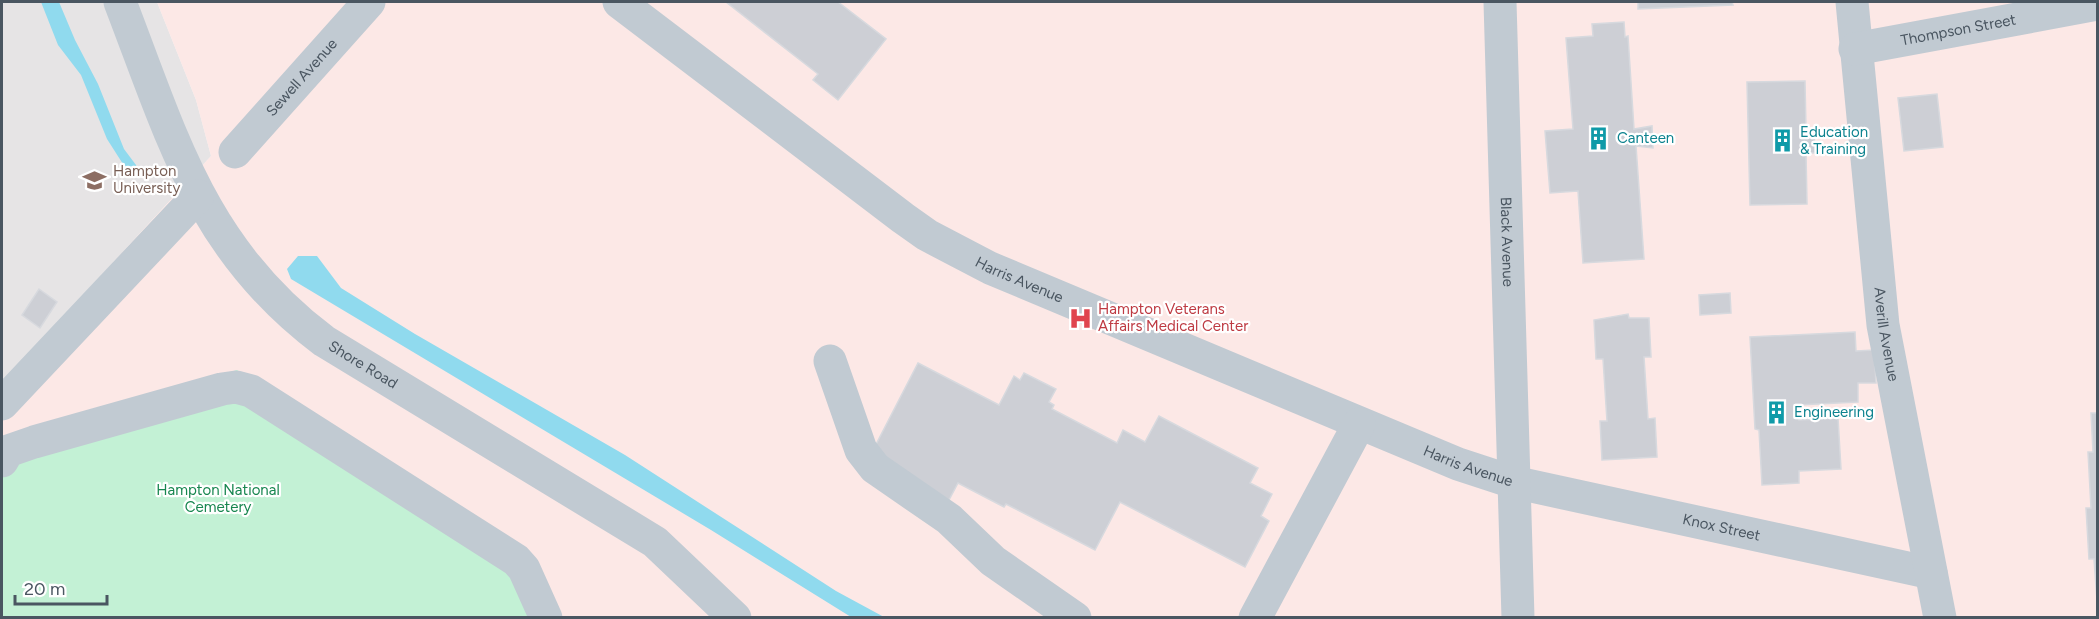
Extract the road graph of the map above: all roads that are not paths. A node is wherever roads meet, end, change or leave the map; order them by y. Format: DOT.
graph roads {
  1 [pos="120,2"];
  2 [pos="369,2"];
  3 [pos="619,2"];
  4 [pos="1500,2"];
  5 [pos="1852,2"];
  6 [pos="2097,4"];
  7 [pos="1855,50"];
  8 [pos="235,152"];
  9 [pos="198,196"];
  10 [pos="830,361"];
  11 [pos="2,404"];
  12 [pos="1359,424"];
  13 [pos="2,461"];
  14 [pos="1513,482"];
  15 [pos="1931,573"];
  16 [pos="722,611"];
  17 [pos="546,618"];
  18 [pos="1075,618"];
  19 [pos="1255,618"];
  20 [pos="1518,618"];
  21 [pos="1940,618"];
  1 -- 9 [label="street, Shore Road"];
  2 -- 8 [label="street, Sewell Avenue"];
  3 -- 12 [label="street, Harris Avenue"];
  4 -- 14 [label="street, Black Avenue"];
  5 -- 7 [label="street, Averill Avenue"];
  6 -- 7 [label="street, Thompson Street"];
  7 -- 15 [label="street, Averill Avenue"];
  9 -- 11 [label="street"];
  9 -- 16 [label="street, Shore Road"];
  10 -- 18 [label="street"];
  12 -- 14 [label="street, Harris Avenue"];
  12 -- 19 [label="street"];
  13 -- 17 [label="street"];
  14 -- 15 [label="street, Knox Street"];
  14 -- 20 [label="street, Harris Avenue"];
  15 -- 21 [label="street, Averill Avenue"];
}
